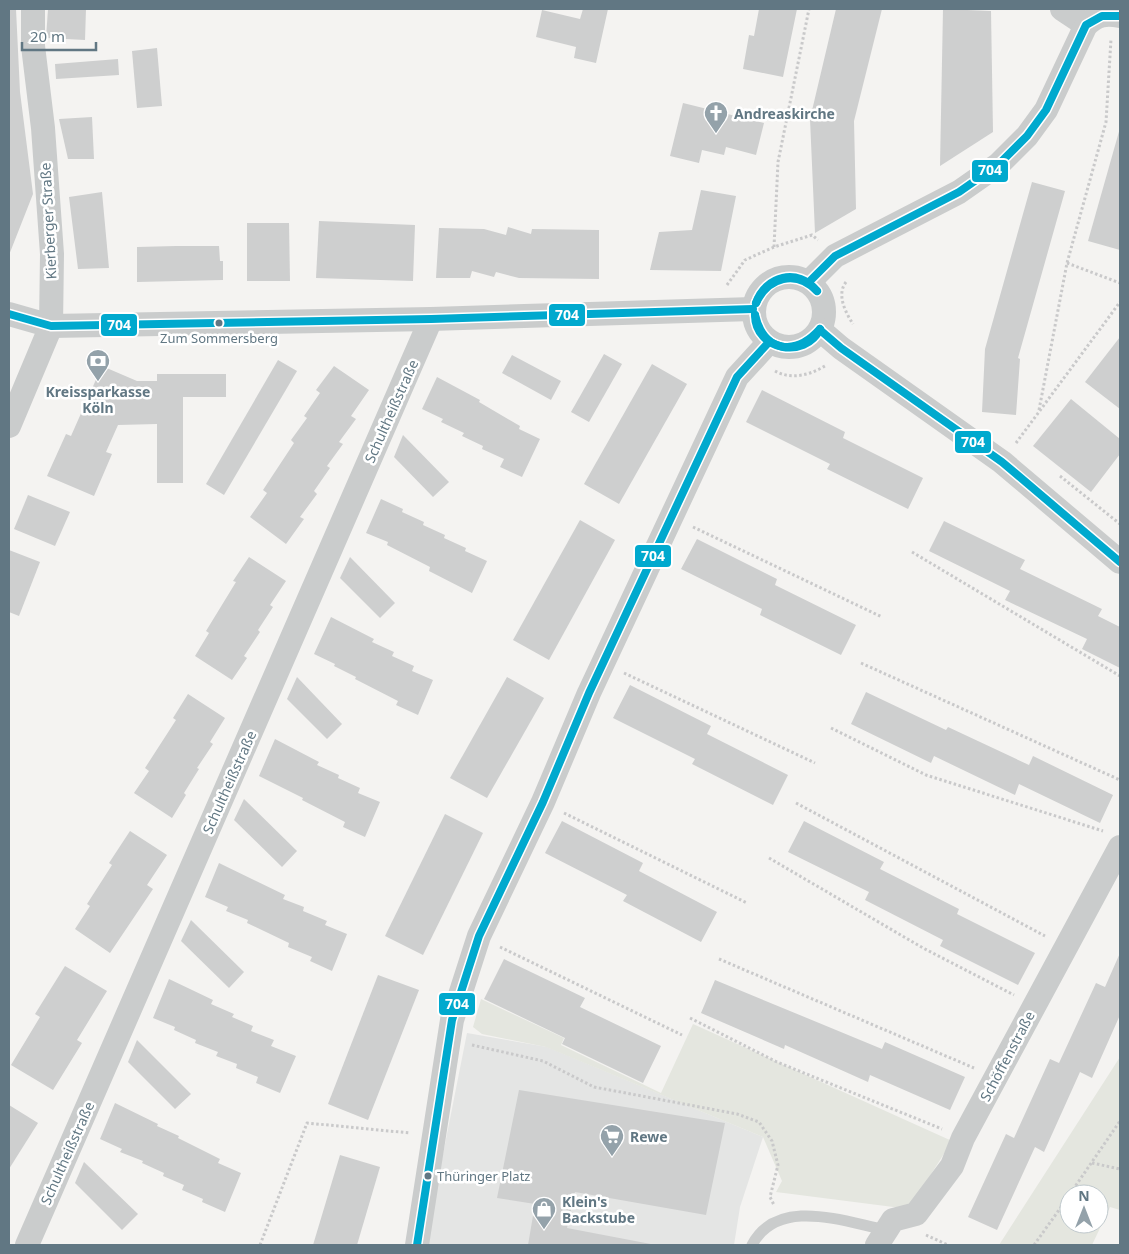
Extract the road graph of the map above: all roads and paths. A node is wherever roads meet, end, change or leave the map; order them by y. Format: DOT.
graph roads {
  1 [pos="33,9"];
  2 [pos="809,9"];
  3 [pos="1062,9"];
  4 [pos="1112,13"];
  5 [pos="1086,26"];
  6 [pos="774,247"];
  7 [pos="835,256"];
  8 [pos="1068,263"];
  9 [pos="809,282"];
  10 [pos="1120,282"];
  11 [pos="724,290"];
  12 [pos="1120,302"];
  13 [pos="753,309"];
  14 [pos="9,314"];
  15 [pos="431,319"];
  16 [pos="51,326"];
  17 [pos="820,330"];
  18 [pos="769,342"];
  19 [pos="1039,410"];
  20 [pos="9,426"];
  21 [pos="1016,442"];
  22 [pos="1024,448"];
  23 [pos="1002,462"];
  24 [pos="1053,471"];
  25 [pos="672,517"];
  26 [pos="1120,524"];
  27 [pos="912,552"];
  28 [pos="1120,562"];
  29 [pos="882,617"];
  30 [pos="861,663"];
  31 [pos="603,664"];
  32 [pos="1120,676"];
  33 [pos="831,728"];
  34 [pos="815,763"];
  35 [pos="1120,780"];
  36 [pos="543,802"];
  37 [pos="796,803"];
  38 [pos="1116,840"];
  39 [pos="769,858"];
  40 [pos="747,903"];
  41 [pos="478,936"];
  42 [pos="1066,947"];
  43 [pos="720,959"];
  44 [pos="1034,1006"];
  45 [pos="690,1018"];
  46 [pos="451,1030"];
  47 [pos="682,1035"];
  48 [pos="996,1078"];
  49 [pos="1120,1121"];
  50 [pos="434,1135"];
  51 [pos="963,1138"];
  52 [pos="1092,1163"];
  53 [pos="1120,1169"];
  54 [pos="1078,1184"];
  55 [pos="1059,1210"];
  56 [pos="779,1219"];
  57 [pos="882,1238"];
  58 [pos="26,1245"];
  59 [pos="260,1245"];
  60 [pos="417,1245"];
  61 [pos="752,1245"];
  62 [pos="1034,1245"];
  1 -- 16 [label="street, Kierberger Straße"];
  2 -- 6 [label="path"];
  3 -- 5 [label="street"];
  4 -- 5 [label="street"];
  4 -- 8 [label="path"];
  5 -- 7 [label="street"];
  6 -- 7 [label="path"];
  6 -- 11 [label="path"];
  7 -- 9 [label="street"];
  8 -- 10 [label="path"];
  8 -- 19 [label="path"];
  9 -- 13 [label="street"];
  9 -- 17 [label="street"];
  12 -- 19 [label="path"];
  13 -- 15 [label="street"];
  13 -- 18 [label="street"];
  14 -- 16 [label="street"];
  15 -- 16 [label="street"];
  15 -- 58 [label="street, Schultheißstraße"];
  16 -- 20 [label="street, Kierberger Straße"];
  17 -- 18 [label="street"];
  17 -- 23 [label="street"];
  18 -- 25 [label="street"];
  19 -- 21 [label="path"];
  21 -- 22 [label="path"];
  21 -- 23 [label="path"];
  23 -- 28 [label="street"];
  24 -- 26 [label="path"];
  25 -- 29 [label="path"];
  25 -- 31 [label="street"];
  27 -- 32 [label="path"];
  30 -- 35 [label="path"];
  31 -- 34 [label="path"];
  31 -- 36 [label="street"];
  33 -- 38 [label="path"];
  36 -- 40 [label="path"];
  36 -- 41 [label="street"];
  37 -- 42 [label="path"];
  38 -- 42 [label="street, Schöffenstraße"];
  39 -- 44 [label="path"];
  41 -- 46 [label="street"];
  41 -- 47 [label="path"];
  42 -- 44 [label="street, Schöffenstraße"];
  43 -- 48 [label="path"];
  44 -- 48 [label="street, Schöffenstraße"];
  45 -- 51 [label="path"];
  46 -- 50 [label="street"];
  46 -- 56 [label="path"];
  48 -- 51 [label="street, Schöffenstraße"];
  49 -- 52 [label="path"];
  50 -- 59 [label="path"];
  50 -- 60 [label="street"];
  51 -- 57 [label="street, Schöffenstraße"];
  52 -- 53 [label="path"];
  52 -- 54 [label="path"];
  55 -- 62 [label="path"];
  56 -- 57 [label="lane"];
  56 -- 61 [label="lane"];
}
